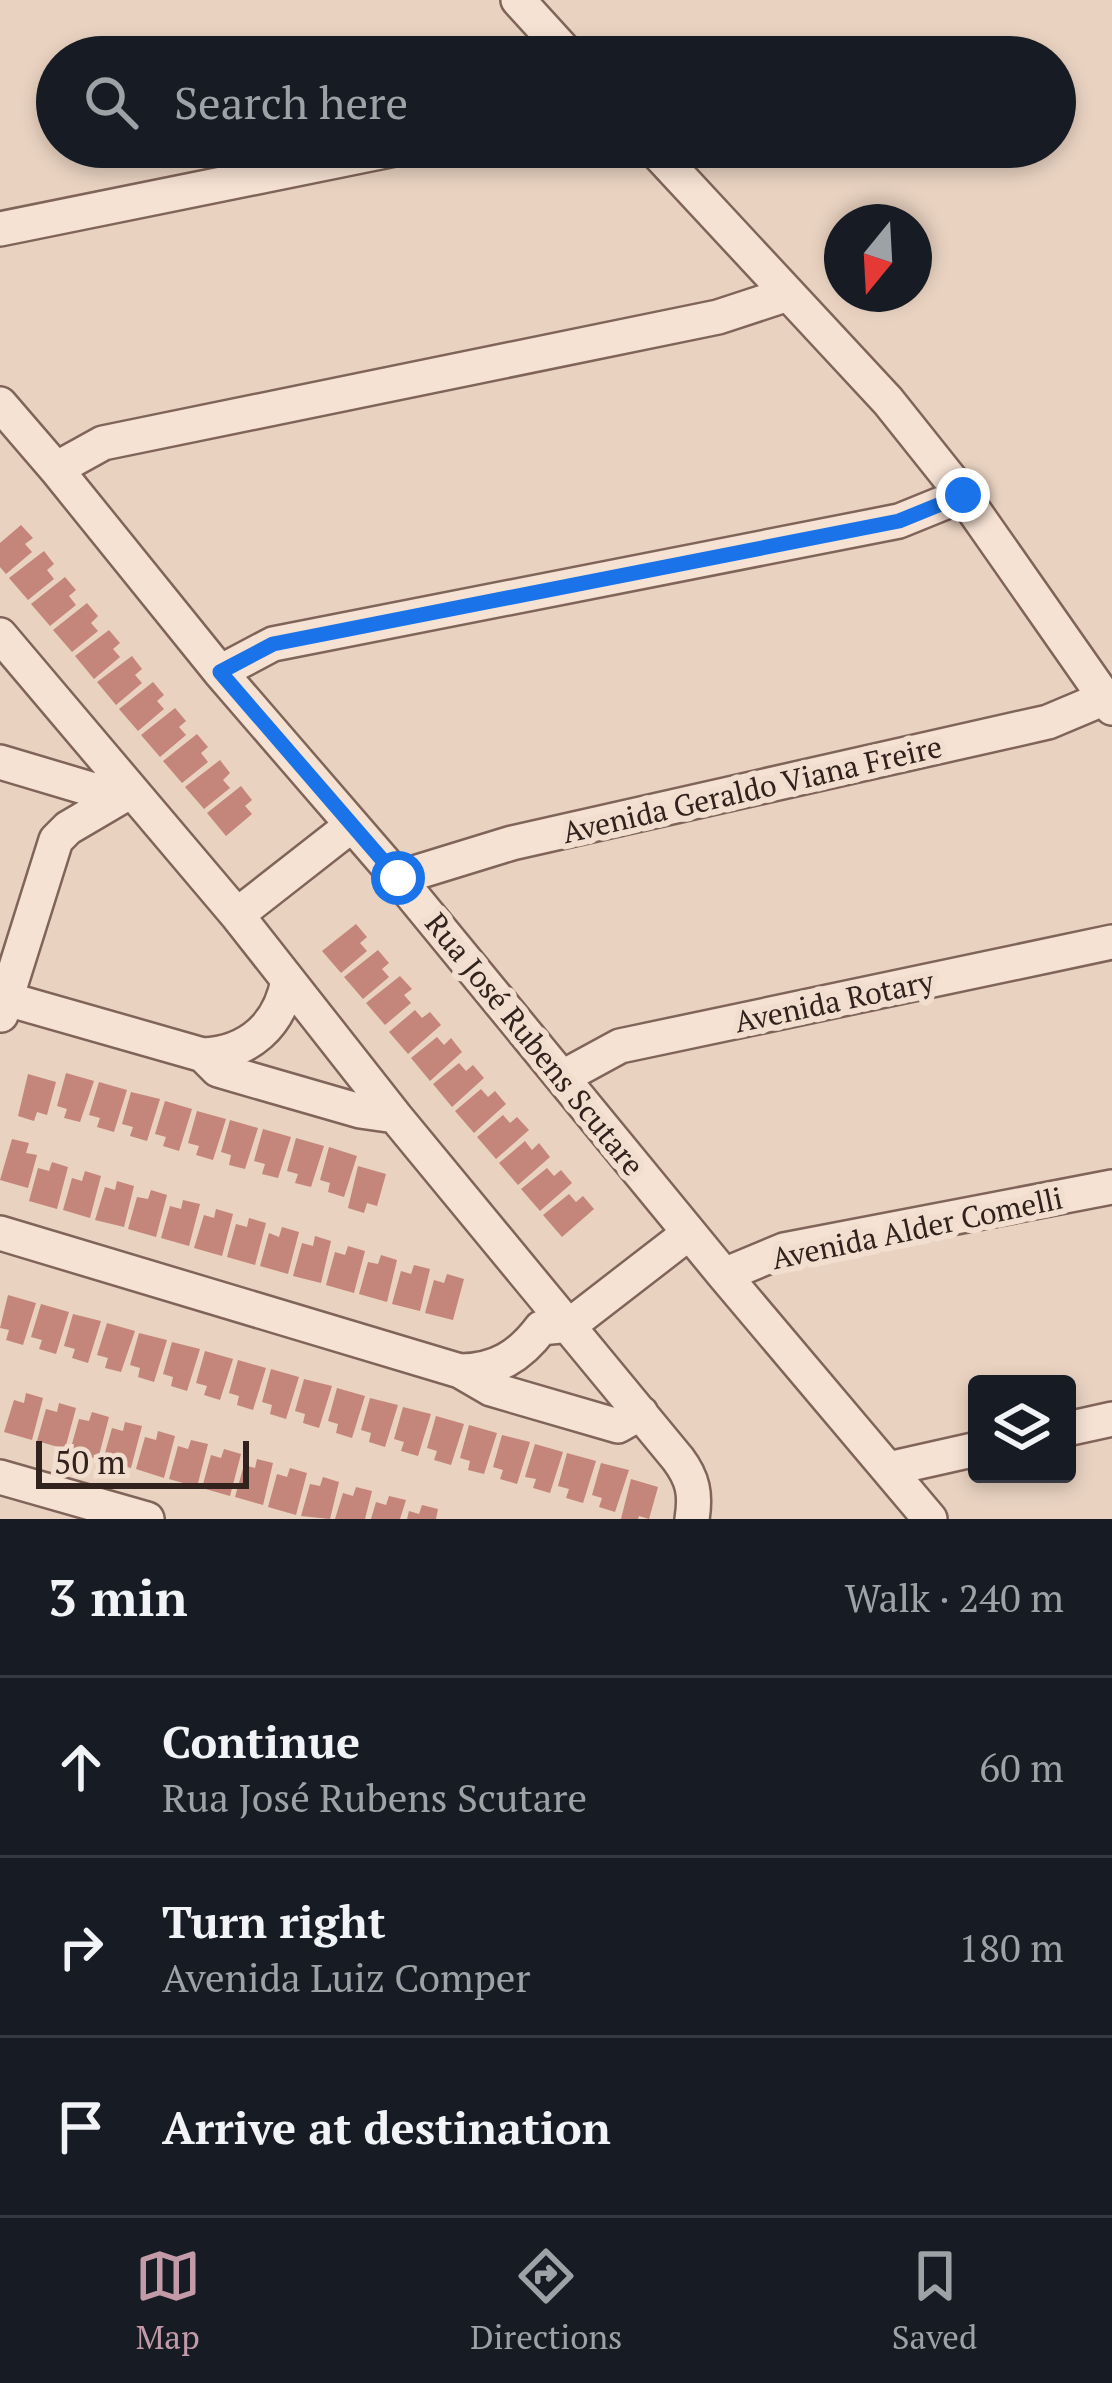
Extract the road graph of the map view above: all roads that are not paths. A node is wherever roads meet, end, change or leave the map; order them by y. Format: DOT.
graph roads {
  1 [pos="518,0"];
  2 [pos="550,36"];
  3 [pos="301,168"];
  4 [pos="672,168"];
  5 [pos="0,229"];
  6 [pos="788,293"];
  7 [pos="7,425"];
  8 [pos="56,469"];
  9 [pos="963,495"];
  10 [pos="1,638"];
  11 [pos="220,672"];
  12 [pos="1108,703"];
  13 [pos="16,767"];
  14 [pos="131,791"];
  15 [pos="352,825"];
  16 [pos="56,840"];
  17 [pos="398,878"];
  18 [pos="237,915"];
  19 [pos="1112,942"];
  20 [pos="288,980"];
  21 [pos="2,1004"];
  22 [pos="203,1055"];
  23 [pos="563,1077"];
  24 [pos="395,1116"];
  25 [pos="1112,1187"];
  26 [pos="0,1233"];
  27 [pos="689,1233"];
  28 [pos="724,1275"];
  29 [pos="569,1325"];
  30 [pos="460,1371"];
  31 [pos="640,1413"];
  32 [pos="1112,1419"];
  33 [pos="1076,1427"];
  34 [pos="968,1451"];
  35 [pos="888,1469"];
  36 [pos="0,1477"];
  37 [pos="147,1519"];
  38 [pos="692,1519"];
  39 [pos="930,1519"];
  1 -- 2 [label="street"];
  3 -- 5 [label="street"];
  4 -- 6 [label="street"];
  6 -- 8 [label="street"];
  6 -- 9 [label="street"];
  7 -- 8 [label="street, Rua José Rubens Scutare"];
  8 -- 11 [label="street, Rua José Rubens Scutare"];
  9 -- 11 [label="street"];
  9 -- 12 [label="street"];
  10 -- 14 [label="street"];
  11 -- 15 [label="street, Rua José Rubens Scutare"];
  12 -- 17 [label="street, Avenida Geraldo Viana Freire"];
  13 -- 14 [label="street"];
  13 -- 16 [label="street"];
  14 -- 16 [label="street"];
  14 -- 18 [label="street"];
  15 -- 17 [label="street, Rua José Rubens Scutare"];
  15 -- 18 [label="street"];
  16 -- 21 [label="street"];
  17 -- 23 [label="street, Rua José Rubens Scutare"];
  18 -- 20 [label="street"];
  19 -- 23 [label="street, Avenida Rotary"];
  20 -- 22 [label="street"];
  20 -- 24 [label="street"];
  21 -- 22 [label="street"];
  22 -- 24 [label="street"];
  23 -- 27 [label="street, Rua José Rubens Scutare"];
  24 -- 29 [label="street"];
  25 -- 28 [label="street, Avenida Alder Comelli"];
  26 -- 30 [label="street"];
  27 -- 28 [label="street, Rua José Rubens Scutare"];
  27 -- 29 [label="street"];
  28 -- 35 [label="street, Rua José Rubens Scutare"];
  29 -- 30 [label="street"];
  29 -- 31 [label="street"];
  30 -- 31 [label="street"];
  31 -- 38 [label="street"];
  32 -- 33 [label="street"];
  34 -- 35 [label="street"];
  35 -- 39 [label="street, Rua José Rubens Scutare"];
  36 -- 37 [label="street"];
}
